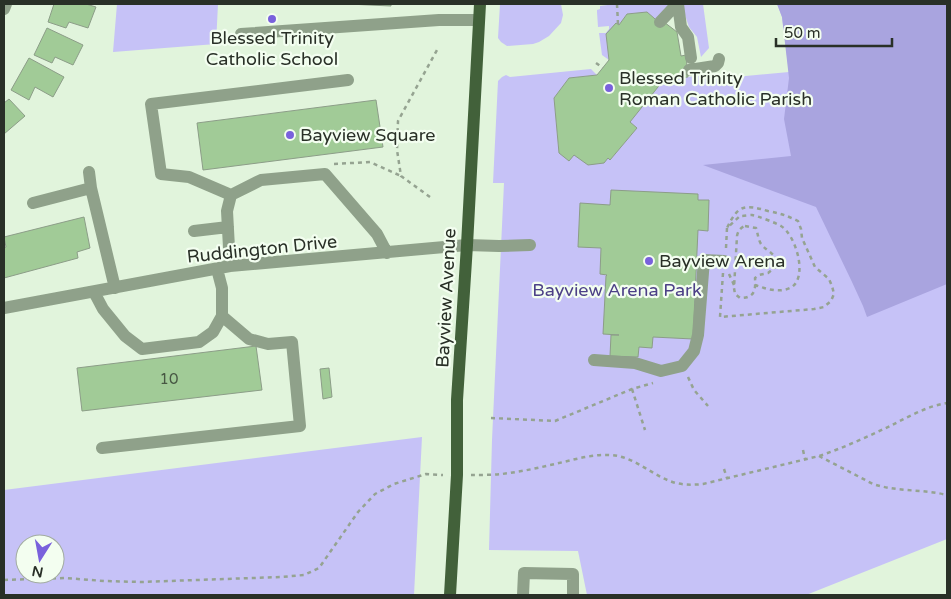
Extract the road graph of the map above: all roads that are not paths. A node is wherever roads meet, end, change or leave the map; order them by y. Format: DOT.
graph roads {
  1 [pos="6,4"];
  2 [pos="480,4"];
  3 [pos="678,4"];
  4 [pos="4,9"];
  5 [pos="479,20"];
  6 [pos="660,22"];
  7 [pos="241,34"];
  8 [pos="719,59"];
  9 [pos="348,80"];
  10 [pos="89,172"];
  11 [pos="91,188"];
  12 [pos="231,195"];
  13 [pos="33,203"];
  14 [pos="228,227"];
  15 [pos="194,231"];
  16 [pos="467,245"];
  17 [pos="530,246"];
  18 [pos="387,253"];
  19 [pos="724,261"];
  20 [pos="224,268"];
  21 [pos="114,288"];
  22 [pos="94,292"];
  23 [pos="4,308"];
  24 [pos="222,316"];
  25 [pos="594,360"];
  26 [pos="102,448"];
  27 [pos="450,595"];
  28 [pos="523,595"];
  29 [pos="573,595"];
  1 -- 4 [label="street"];
  2 -- 5 [label="main road, Bayview Avenue"];
  3 -- 6 [label="street"];
  3 -- 8 [label="street"];
  5 -- 7 [label="street"];
  5 -- 16 [label="main road, Bayview Avenue"];
  9 -- 12 [label="street"];
  10 -- 11 [label="street"];
  11 -- 13 [label="street"];
  11 -- 21 [label="street"];
  12 -- 14 [label="street"];
  12 -- 18 [label="street"];
  14 -- 15 [label="street"];
  14 -- 20 [label="street"];
  16 -- 17 [label="street, Ruddington Drive"];
  16 -- 18 [label="street, Ruddington Drive"];
  16 -- 27 [label="main road, Bayview Avenue"];
  18 -- 20 [label="street, Ruddington Drive"];
  19 -- 25 [label="street"];
  20 -- 21 [label="street, Ruddington Drive"];
  20 -- 24 [label="street"];
  21 -- 22 [label="street, Ruddington Drive"];
  22 -- 23 [label="street, Ruddington Drive"];
  22 -- 24 [label="street"];
  24 -- 26 [label="street"];
  28 -- 29 [label="street"];
}
